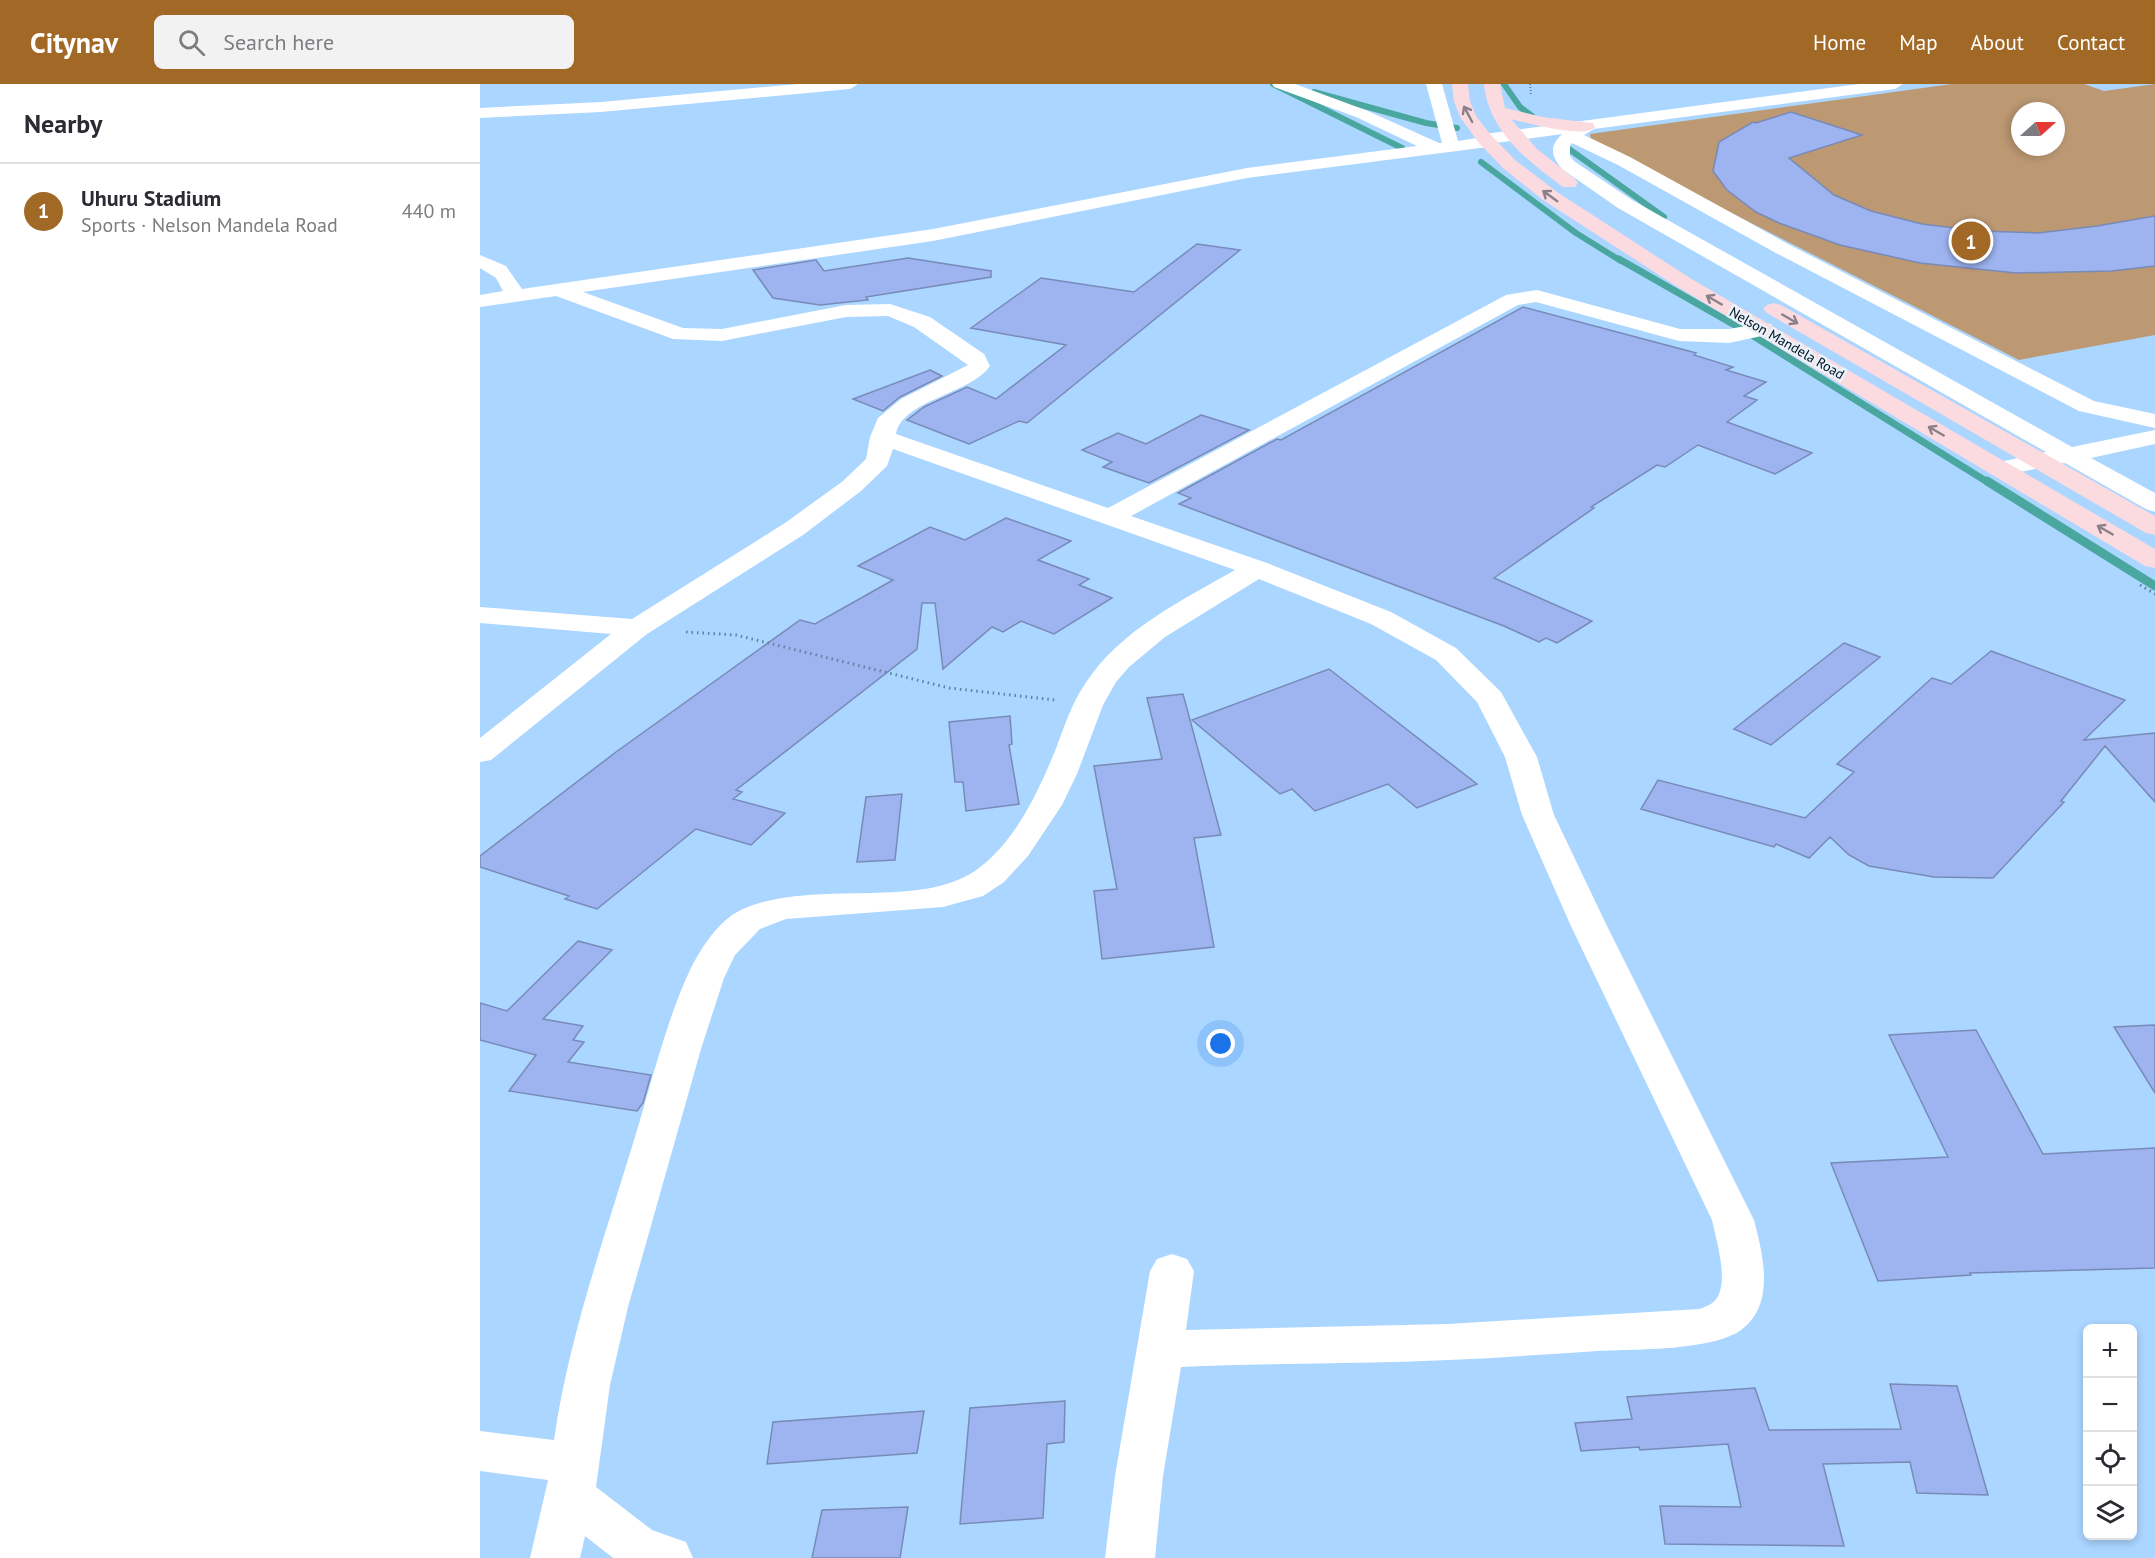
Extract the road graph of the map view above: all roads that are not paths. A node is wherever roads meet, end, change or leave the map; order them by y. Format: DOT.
graph roads {
  1 [pos="850,84"];
  2 [pos="1280,84"];
  3 [pos="1434,84"];
  4 [pos="1460,84"];
  5 [pos="1492,84"];
  6 [pos="1895,84"];
  7 [pos="674,92"];
  8 [pos="1497,111"];
  9 [pos="480,113"];
  10 [pos="1572,131"];
  11 [pos="1487,140"];
  12 [pos="1523,144"];
  13 [pos="1443,147"];
  14 [pos="480,261"];
  15 [pos="558,290"];
  16 [pos="515,296"];
  17 [pos="480,301"];
  18 [pos="1763,329"];
  19 [pos="2155,421"];
  20 [pos="2155,436"];
  21 [pos="882,437"];
  22 [pos="2068,455"];
  23 [pos="2039,461"];
  24 [pos="2000,469"];
  25 [pos="2155,504"];
  26 [pos="1108,518"];
  27 [pos="2155,527"];
  28 [pos="2155,560"];
  29 [pos="1257,569"];
  30 [pos="480,615"];
  31 [pos="637,628"];
  32 [pos="480,753"];
  33 [pos="1172,1271"];
  34 [pos="1161,1350"];
  35 [pos="480,1451"];
  36 [pos="573,1479"];
  37 [pos="555,1558"];
  38 [pos="668,1558"];
  39 [pos="1130,1558"];
  1 -- 7 [label="street"];
  2 -- 13 [label="street"];
  3 -- 13 [label="street"];
  11 -- 4 [label="main road, Nelson Mandela Road, one-way"];
  5 -- 8 [label="main road, Nelson Mandela Road"];
  6 -- 10 [label="street"];
  7 -- 9 [label="street"];
  8 -- 10 [label="main road"];
  8 -- 12 [label="main road, Nelson Mandela Road"];
  10 -- 12 [label="main road"];
  10 -- 19 [label="street"];
  10 -- 22 [label="street"];
  11 -- 12 [label="street"];
  11 -- 13 [label="street"];
  18 -- 11 [label="main road, Nelson Mandela Road, one-way"];
  12 -- 23 [label="main road, Nelson Mandela Road, one-way"];
  13 -- 15 [label="street"];
  14 -- 16 [label="street"];
  15 -- 16 [label="street"];
  15 -- 21 [label="street"];
  16 -- 17 [label="street"];
  24 -- 18 [label="main road, Nelson Mandela Road, one-way"];
  18 -- 26 [label="street"];
  20 -- 22 [label="street"];
  21 -- 26 [label="street"];
  21 -- 31 [label="street"];
  22 -- 23 [label="street"];
  22 -- 25 [label="street"];
  23 -- 24 [label="street"];
  23 -- 27 [label="main road, Nelson Mandela Road"];
  28 -- 24 [label="main road, Nelson Mandela Road, one-way"];
  26 -- 29 [label="street"];
  29 -- 34 [label="street"];
  29 -- 36 [label="street"];
  30 -- 31 [label="street"];
  31 -- 32 [label="street"];
  33 -- 34 [label="street"];
  34 -- 39 [label="street"];
  35 -- 36 [label="street"];
  36 -- 37 [label="street"];
  36 -- 38 [label="street"];
}
